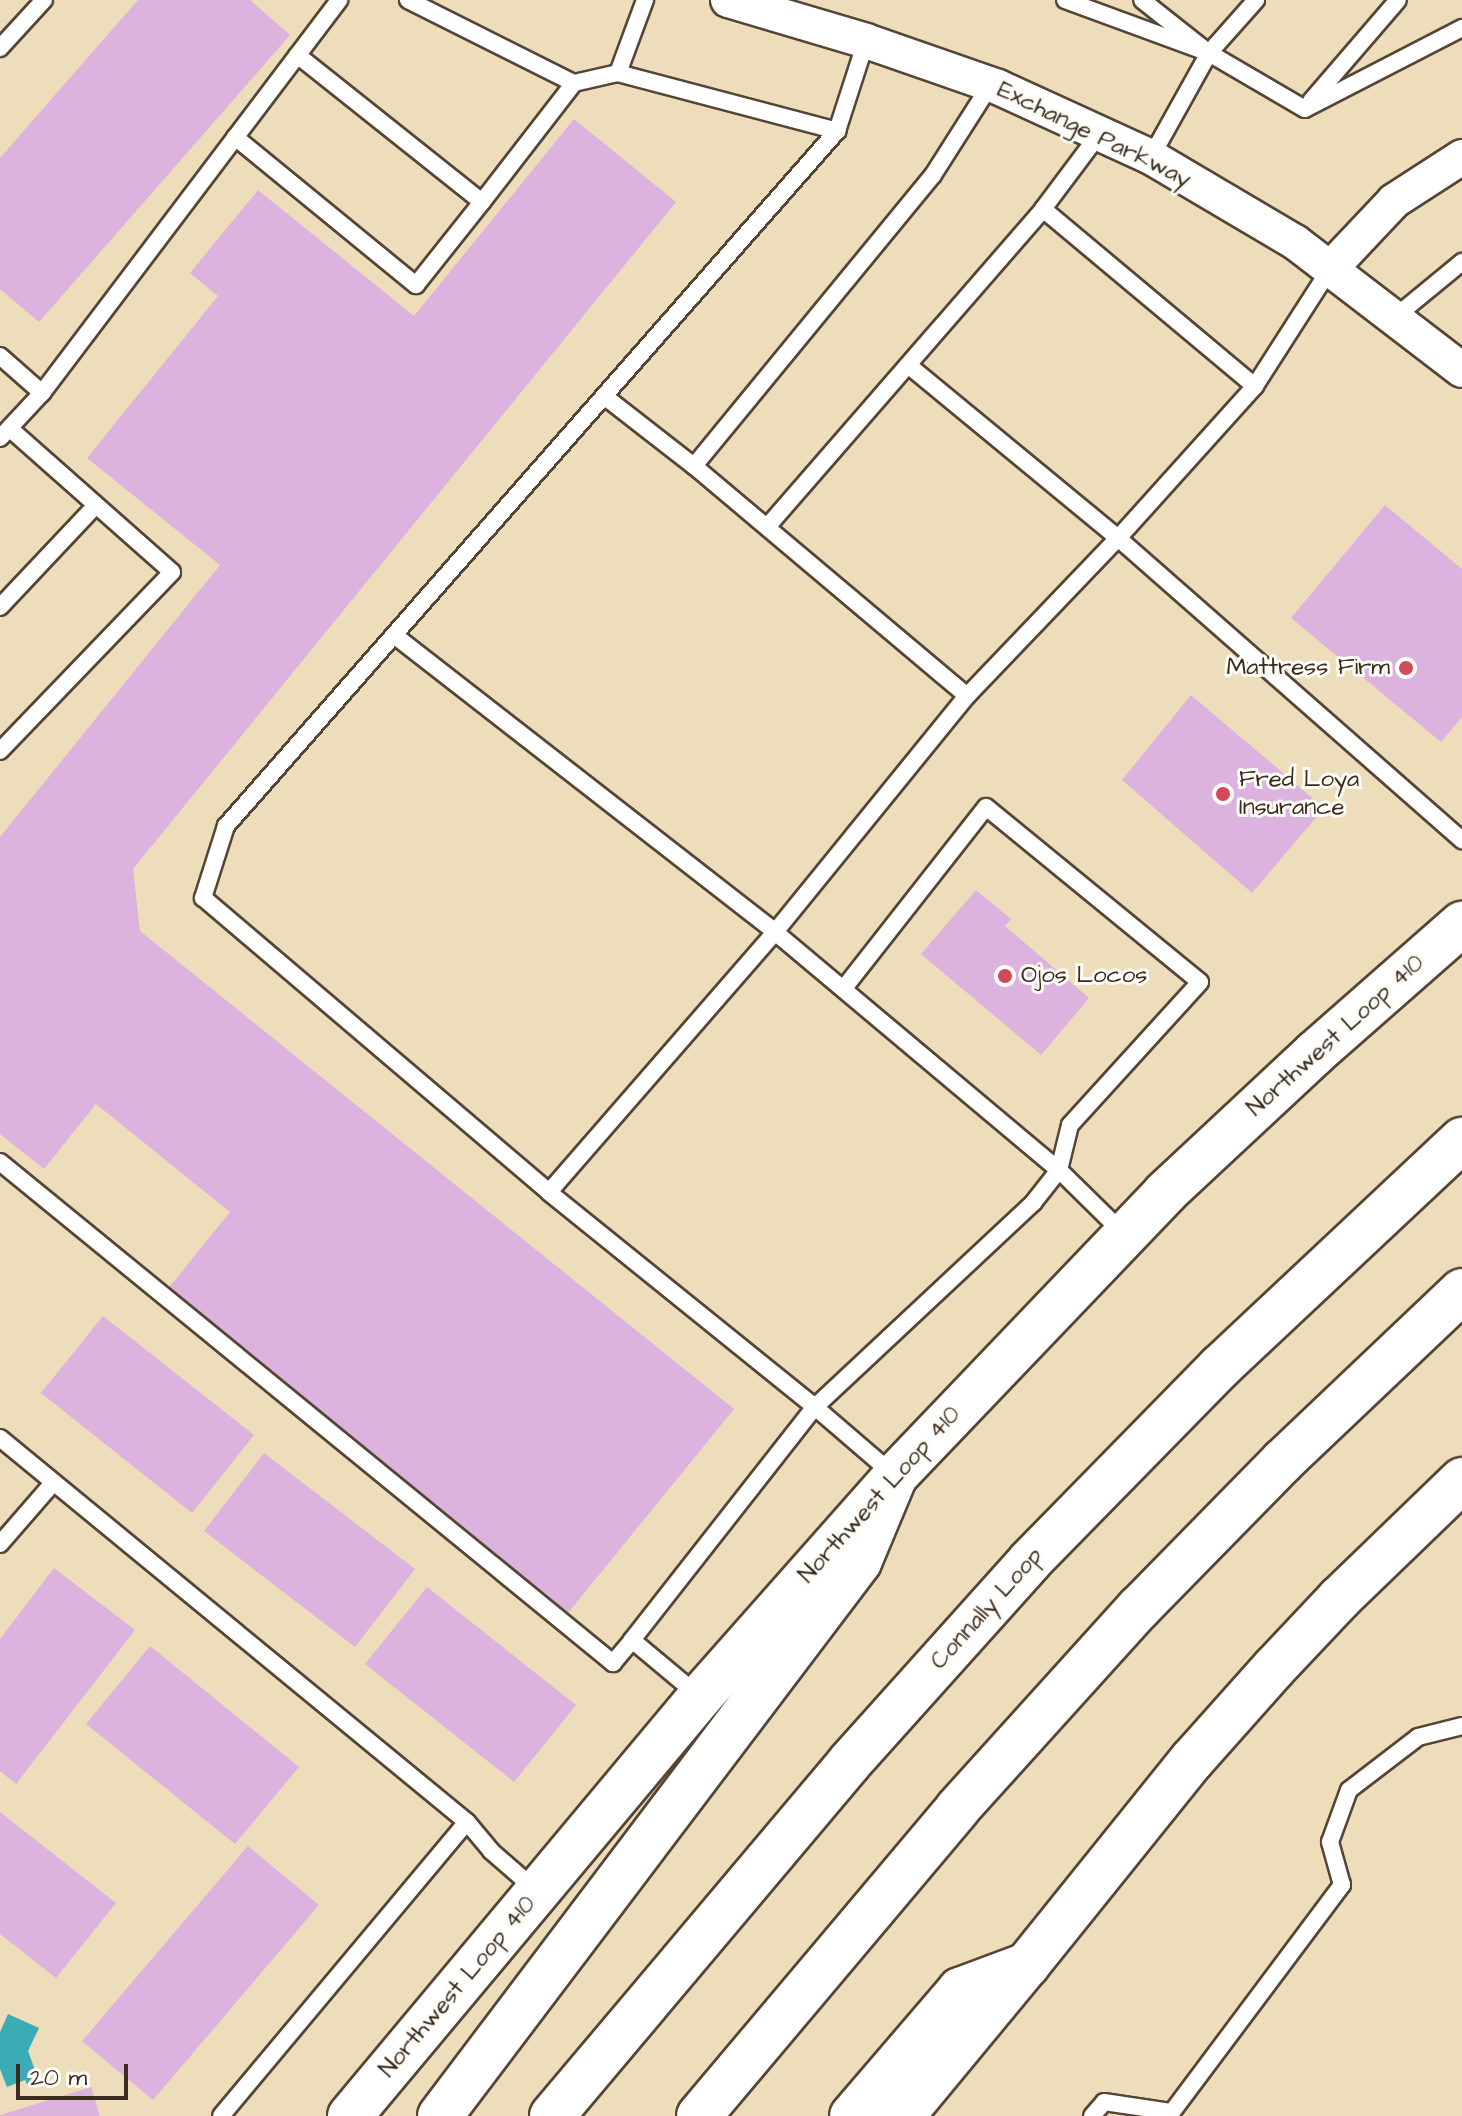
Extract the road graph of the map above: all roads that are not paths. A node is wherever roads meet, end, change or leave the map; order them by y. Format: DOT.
graph roads {
  1 [pos="44,0"];
  2 [pos="339,0"];
  3 [pos="408,0"];
  4 [pos="645,0"];
  5 [pos="1065,0"];
  6 [pos="1142,0"];
  7 [pos="1256,0"];
  8 [pos="1398,0"];
  9 [pos="737,1"];
  10 [pos="1462,28"];
  11 [pos="866,41"];
  12 [pos="0,48"];
  13 [pos="1209,53"];
  14 [pos="297,55"];
  15 [pos="618,73"];
  16 [pos="574,83"];
  17 [pos="991,84"];
  18 [pos="1305,109"];
  19 [pos="837,131"];
  20 [pos="1100,133"];
  21 [pos="235,137"];
  22 [pos="1151,157"];
  23 [pos="1462,157"];
  24 [pos="482,202"];
  25 [pos="1043,209"];
  26 [pos="1462,262"];
  27 [pos="1330,269"];
  28 [pos="1395,317"];
  29 [pos="0,356"];
  30 [pos="908,365"];
  31 [pos="1462,370"];
  32 [pos="1255,386"];
  33 [pos="42,393"];
  34 [pos="604,396"];
  35 [pos="5,433"];
  36 [pos="694,466"];
  37 [pos="96,505"];
  38 [pos="767,527"];
  39 [pos="1118,538"];
  40 [pos="0,607"];
  41 [pos="394,635"];
  42 [pos="967,696"];
  43 [pos="0,751"];
  44 [pos="1462,840"];
  45 [pos="1462,924"];
  46 [pos="775,932"];
  47 [pos="844,988"];
  48 [pos="1462,1140"];
  49 [pos="0,1162"];
  50 [pos="1059,1170"];
  51 [pos="549,1192"];
  52 [pos="1124,1234"];
  53 [pos="1462,1291"];
  54 [pos="815,1407"];
  55 [pos="0,1438"];
  56 [pos="895,1476"];
  57 [pos="1462,1480"];
  58 [pos="53,1483"];
  59 [pos="0,1544"];
  60 [pos="632,1640"];
  61 [pos="700,1697"];
  62 [pos="1462,1726"];
  63 [pos="467,1822"];
  64 [pos="537,1891"];
  65 [pos="1027,1965"];
  66 [pos="221,2116"];
  67 [pos="350,2116"];
  68 [pos="440,2116"];
  69 [pos="552,2116"];
  70 [pos="699,2116"];
  71 [pos="852,2116"];
  72 [pos="902,2116"];
  73 [pos="1092,2116"];
  1 -- 12 [label="lane"];
  2 -- 14 [label="lane"];
  3 -- 16 [label="lane"];
  4 -- 15 [label="lane"];
  5 -- 13 [label="lane"];
  6 -- 13 [label="lane"];
  7 -- 13 [label="lane"];
  8 -- 18 [label="lane"];
  9 -- 11 [label="street, Exchange Parkway"];
  10 -- 18 [label="lane"];
  11 -- 17 [label="street, Exchange Parkway"];
  11 -- 19 [label="lane"];
  13 -- 18 [label="lane"];
  13 -- 22 [label="lane"];
  14 -- 21 [label="lane"];
  14 -- 24 [label="lane"];
  15 -- 16 [label="lane"];
  15 -- 19 [label="lane"];
  16 -- 24 [label="lane"];
  17 -- 20 [label="street, Exchange Parkway"];
  17 -- 36 [label="lane"];
  19 -- 34 [label="lane"];
  20 -- 22 [label="street, Exchange Parkway"];
  20 -- 25 [label="lane"];
  21 -- 24 [label="lane"];
  21 -- 33 [label="lane"];
  22 -- 27 [label="street, Exchange Parkway"];
  23 -- 27 [label="street"];
  25 -- 30 [label="lane"];
  25 -- 32 [label="lane"];
  26 -- 28 [label="lane"];
  27 -- 28 [label="street, Exchange Parkway"];
  27 -- 32 [label="lane"];
  28 -- 31 [label="street, Exchange Parkway"];
  29 -- 33 [label="lane"];
  30 -- 38 [label="lane"];
  30 -- 39 [label="lane"];
  32 -- 39 [label="lane"];
  33 -- 35 [label="lane"];
  34 -- 36 [label="lane"];
  34 -- 41 [label="lane"];
  35 -- 37 [label="lane"];
  36 -- 38 [label="lane"];
  37 -- 40 [label="lane"];
  37 -- 43 [label="lane"];
  38 -- 42 [label="lane"];
  39 -- 42 [label="lane"];
  39 -- 44 [label="lane"];
  41 -- 46 [label="lane"];
  41 -- 51 [label="lane"];
  42 -- 46 [label="lane"];
  45 -- 52 [label="main road, Northwest Loop 410"];
  46 -- 47 [label="lane"];
  46 -- 51 [label="lane"];
  47 -- 50 [label="lane"];
  47 -- 50 [label="lane"];
  48 -- 69 [label="main road, Connally Loop"];
  49 -- 60 [label="lane"];
  50 -- 52 [label="lane"];
  50 -- 54 [label="lane"];
  51 -- 54 [label="lane"];
  52 -- 56 [label="main road, Northwest Loop 410"];
  53 -- 70 [label="main road"];
  54 -- 56 [label="lane"];
  54 -- 60 [label="lane"];
  55 -- 58 [label="lane"];
  56 -- 61 [label="main road, Northwest Loop 410"];
  56 -- 68 [label="main road"];
  57 -- 65 [label="main road"];
  58 -- 59 [label="lane"];
  58 -- 63 [label="lane"];
  60 -- 61 [label="lane"];
  61 -- 64 [label="main road, Northwest Loop 410"];
  62 -- 73 [label="lane"];
  63 -- 64 [label="lane"];
  63 -- 66 [label="lane"];
  64 -- 67 [label="main road, Northwest Loop 410"];
  65 -- 71 [label="main road"];
  65 -- 72 [label="main road"];
}
